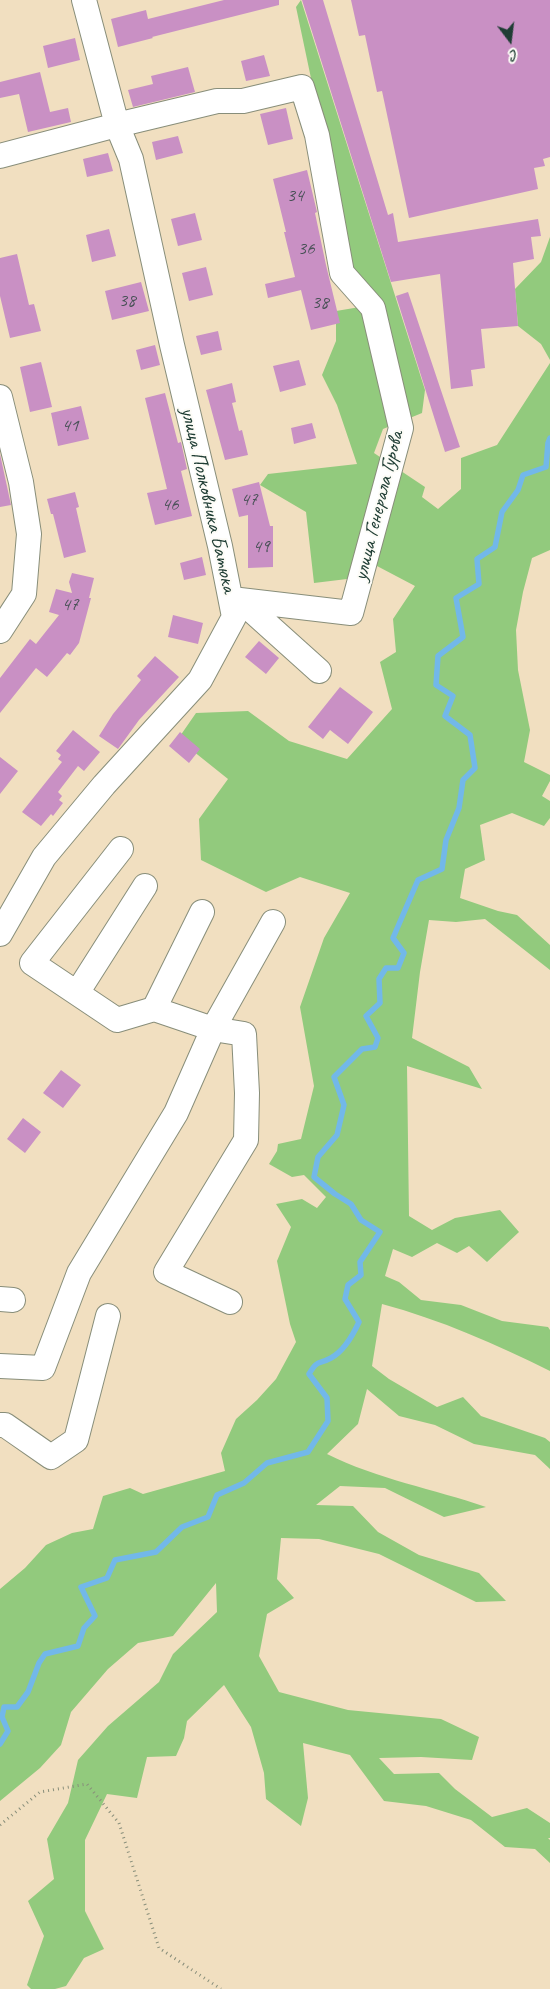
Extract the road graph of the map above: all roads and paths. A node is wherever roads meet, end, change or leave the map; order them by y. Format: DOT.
graph roads {
  1 [pos="84,0"];
  2 [pos="117,124"];
  3 [pos="0,156"];
  4 [pos="0,397"];
  5 [pos="237,608"];
  6 [pos="0,631"];
  7 [pos="319,671"];
  8 [pos="121,849"];
  9 [pos="145,886"];
  10 [pos="202,912"];
  11 [pos="273,922"];
  12 [pos="0,934"];
  13 [pos="77,993"];
  14 [pos="154,1009"];
  15 [pos="213,1029"];
  16 [pos="230,1302"];
  17 [pos="108,1316"];
  18 [pos="0,1366"];
  19 [pos="0,1425"];
  20 [pos="0,1825"];
  21 [pos="221,1989"];
  1 -- 2 [label="street, улица Полковника Батюка"];
  2 -- 3 [label="street"];
  2 -- 5 [label="street, улица Полковника Батюка"];
  2 -- 5 [label="street, улица Генерала Гурова"];
  4 -- 6 [label="street"];
  5 -- 7 [label="street"];
  5 -- 12 [label="street, улица Полковника Батюка"];
  8 -- 13 [label="street"];
  9 -- 13 [label="street"];
  10 -- 14 [label="street"];
  11 -- 15 [label="street"];
  13 -- 14 [label="street"];
  14 -- 15 [label="street"];
  15 -- 16 [label="street"];
  15 -- 18 [label="street"];
  17 -- 19 [label="street"];
  20 -- 21 [label="path"];
}
